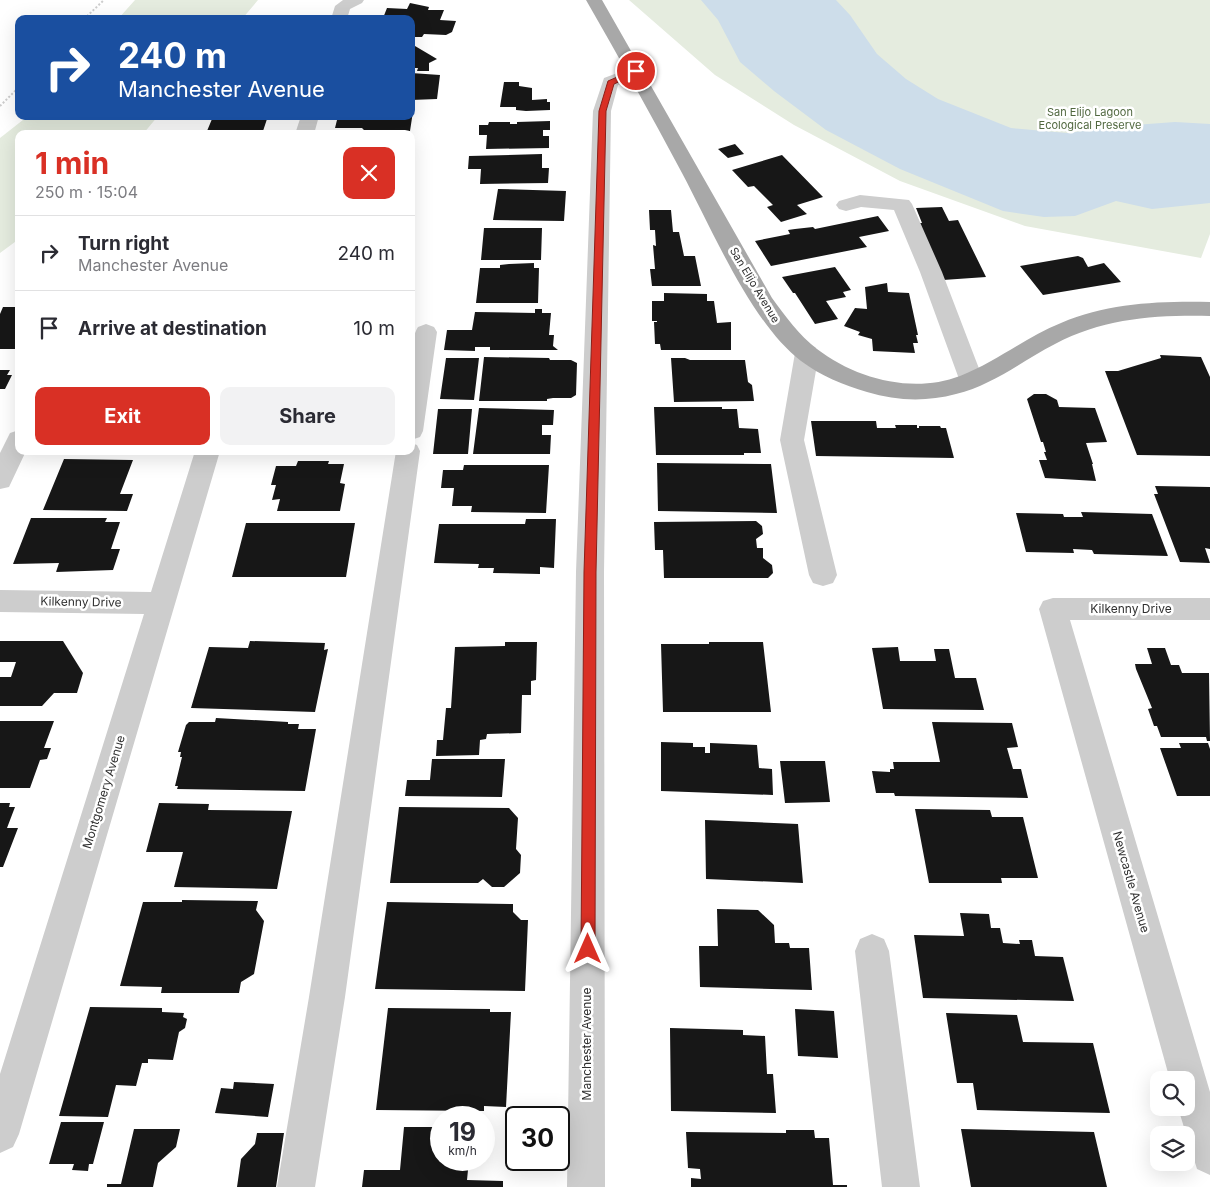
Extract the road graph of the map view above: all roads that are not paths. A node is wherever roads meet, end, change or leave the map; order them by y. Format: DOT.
graph roads {
  1 [pos="594,0"];
  2 [pos="636,71"];
  3 [pos="846,205"];
  4 [pos="1210,309"];
  5 [pos="426,332"];
  6 [pos="808,354"];
  7 [pos="971,379"];
  8 [pos="415,405"];
  9 [pos="15,448"];
  10 [pos="207,455"];
  11 [pos="407,455"];
  12 [pos="0,480"];
  13 [pos="823,575"];
  14 [pos="0,601"];
  15 [pos="162,603"];
  16 [pos="1053,609"];
  17 [pos="1210,609"];
  18 [pos="872,950"];
  19 [pos="0,1134"];
  20 [pos="1210,1156"];
  21 [pos="296,1187"];
  22 [pos="586,1187"];
  23 [pos="901,1187"];
  1 -- 2 [label="main road"];
  2 -- 6 [label="main road, San Elijo Avenue"];
  2 -- 22 [label="street, Manchester Avenue"];
  3 -- 7 [label="street"];
  4 -- 7 [label="main road, San Elijo Avenue"];
  5 -- 8 [label="street"];
  6 -- 7 [label="main road, San Elijo Avenue"];
  6 -- 13 [label="street"];
  9 -- 12 [label="street"];
  10 -- 15 [label="street, Montgomery Avenue"];
  11 -- 21 [label="street"];
  14 -- 15 [label="street, Kilkenny Drive"];
  15 -- 19 [label="street, Montgomery Avenue"];
  16 -- 17 [label="street, Kilkenny Drive"];
  16 -- 20 [label="street, Newcastle Avenue"];
  18 -- 23 [label="street"];
}
